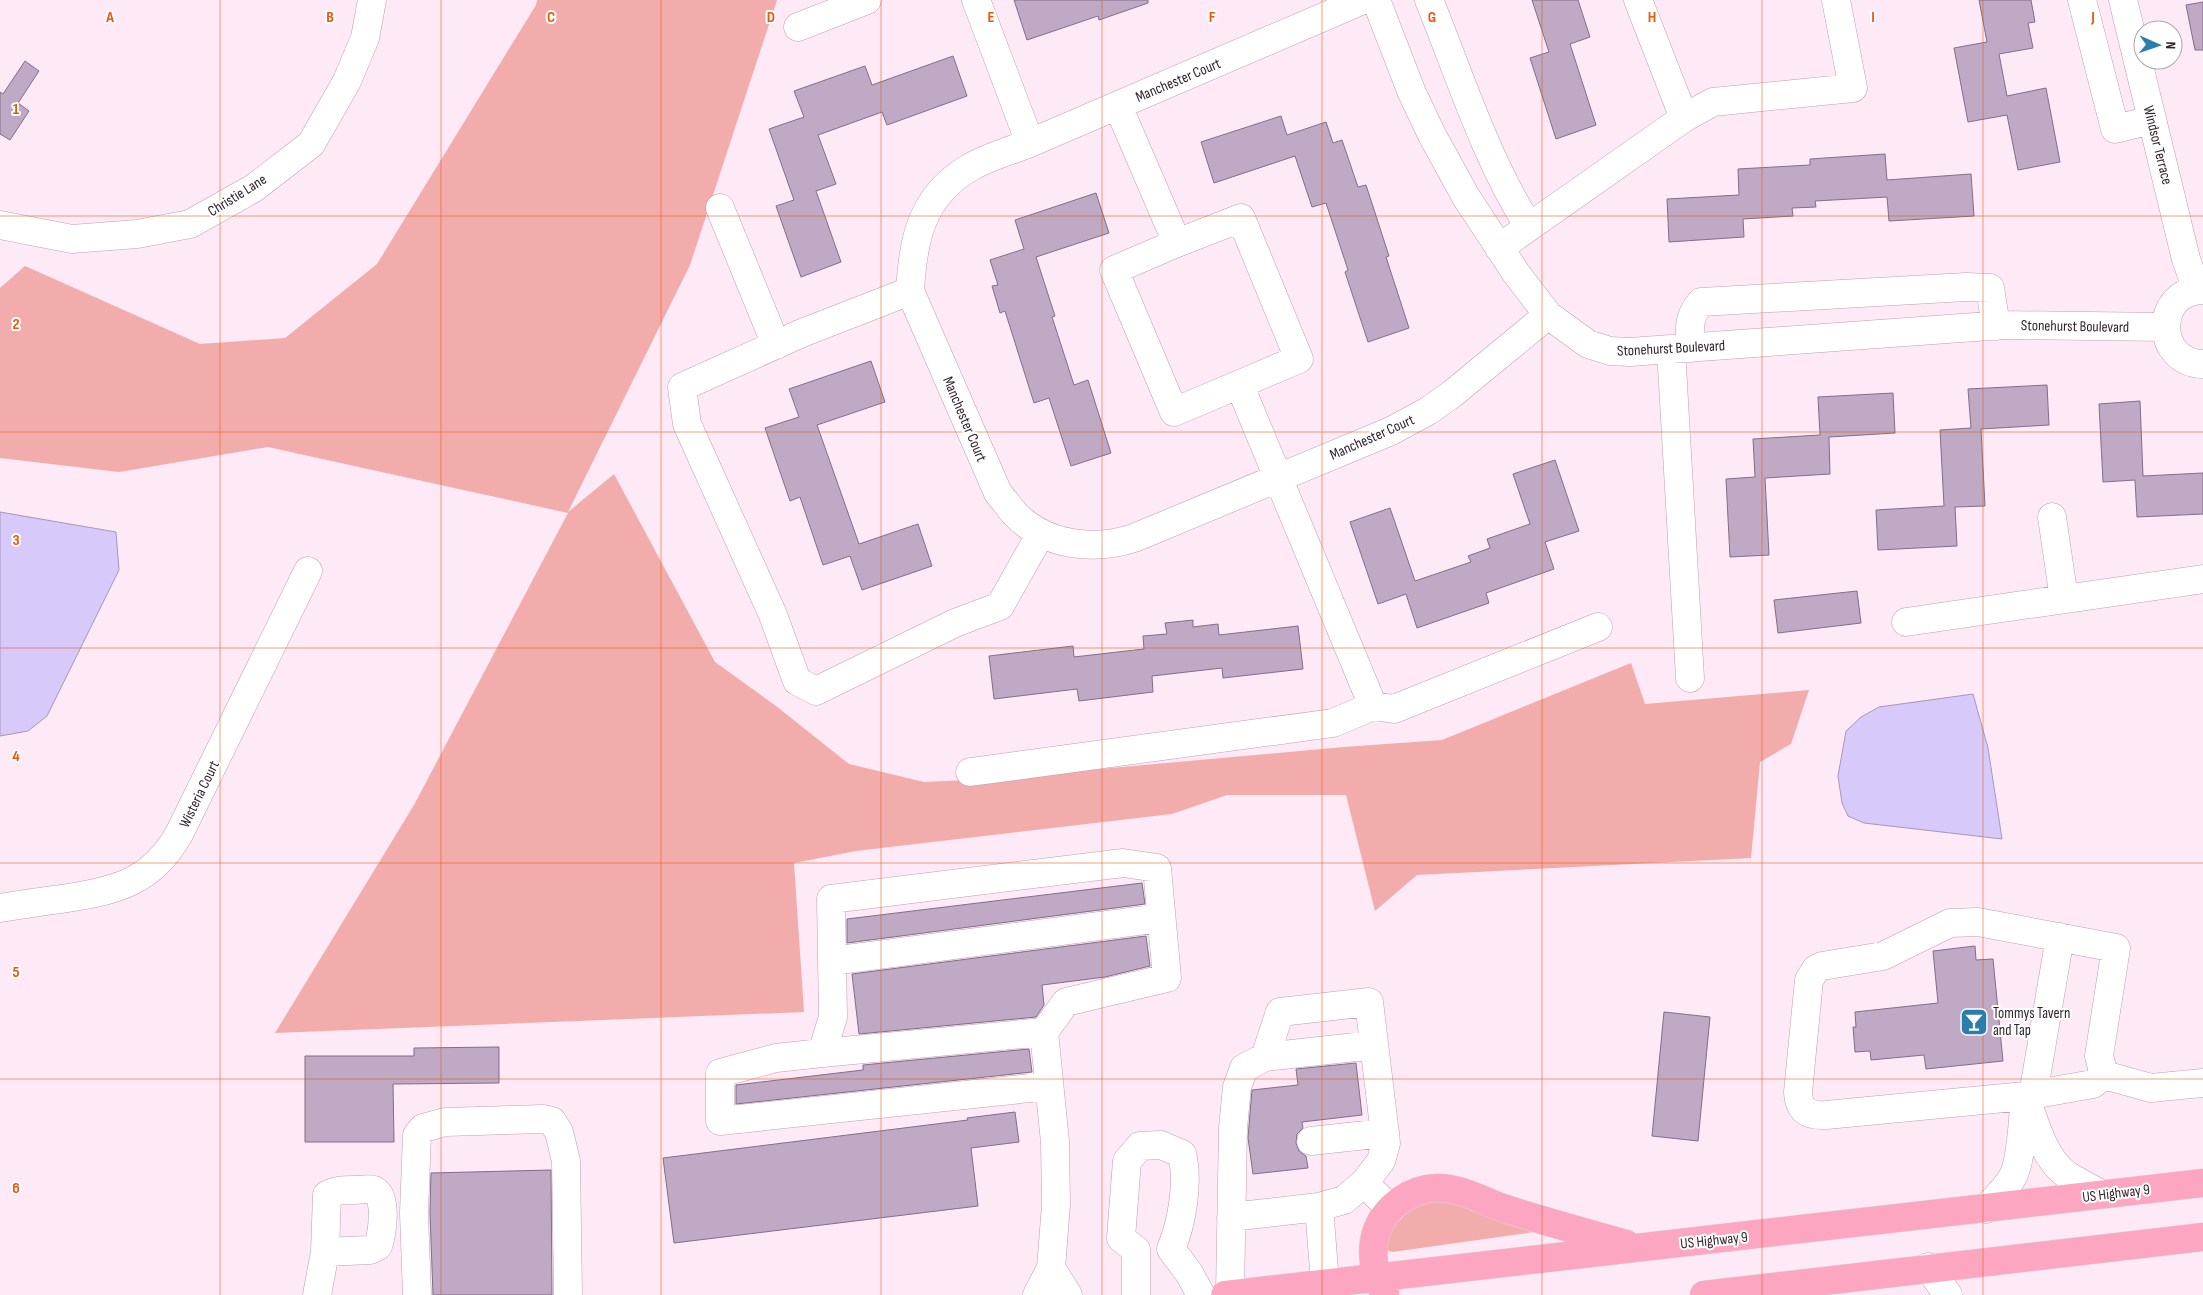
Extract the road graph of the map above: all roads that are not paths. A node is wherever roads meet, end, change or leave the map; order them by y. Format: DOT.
graph roads {
  1 [pos="372,0"];
  2 [pos="867,0"];
  3 [pos="976,0"];
  4 [pos="1362,0"];
  5 [pos="1376,0"];
  6 [pos="1429,0"];
  7 [pos="1638,0"];
  8 [pos="1836,0"];
  9 [pos="2082,0"];
  10 [pos="2123,0"];
  11 [pos="798,27"];
  12 [pos="1118,106"];
  13 [pos="1684,118"];
  14 [pos="2152,120"];
  15 [pos="1030,143"];
  16 [pos="720,208"];
  17 [pos="0,225"];
  18 [pos="1529,227"];
  19 [pos="1177,243"];
  20 [pos="1499,248"];
  21 [pos="2200,290"];
  22 [pos="910,291"];
  23 [pos="1548,315"];
  24 [pos="1996,326"];
  25 [pos="2165,327"];
  26 [pos="776,345"];
  27 [pos="1681,349"];
  28 [pos="2203,364"];
  29 [pos="1240,386"];
  30 [pos="1279,478"];
  31 [pos="2052,517"];
  32 [pos="1041,533"];
  33 [pos="308,571"];
  34 [pos="2203,579"];
  35 [pos="2064,599"];
  36 [pos="1906,622"];
  37 [pos="1598,627"];
  38 [pos="1690,678"];
  39 [pos="1373,706"];
  40 [pos="970,772"];
  41 [pos="0,908"];
  42 [pos="1161,918"];
  43 [pos="2060,937"];
  44 [pos="832,962"];
  45 [pos="1044,1032"];
  46 [pos="1374,1045"];
  47 [pos="822,1052"];
  48 [pos="1259,1060"];
  49 [pos="2104,1075"];
  50 [pos="2203,1083"];
  51 [pos="1049,1086"];
  52 [pos="2029,1095"];
  53 [pos="1385,1133"];
  54 [pos="1311,1141"];
  55 [pos="1364,1183"];
  56 [pos="2203,1183"];
  57 [pos="2101,1194"];
  58 [pos="1319,1207"];
  59 [pos="1391,1209"];
  60 [pos="1986,1209"];
  61 [pos="1232,1217"];
  62 [pos="2199,1243"];
  63 [pos="1639,1248"];
  64 [pos="1171,1249"];
  65 [pos="1136,1250"];
  66 [pos="325,1252"];
  67 [pos="1051,1268"];
  68 [pos="1928,1268"];
  69 [pos="1325,1283"];
  70 [pos="1382,1286"];
  71 [pos="1846,1287"];
  72 [pos="1290,1292"];
  73 [pos="317,1295"];
  74 [pos="417,1295"];
  75 [pos="568,1295"];
  76 [pos="1037,1295"];
  77 [pos="1068,1295"];
  78 [pos="1136,1295"];
  79 [pos="1201,1295"];
  80 [pos="1228,1295"];
  81 [pos="1704,1295"];
  82 [pos="1948,1295"];
  1 -- 17 [label="street, Christie Lane"];
  2 -- 11 [label="street"];
  3 -- 15 [label="street"];
  4 -- 12 [label="street, Manchester Court"];
  5 -- 20 [label="street, Stonehurst Boulevard"];
  6 -- 18 [label="street"];
  7 -- 13 [label="street"];
  8 -- 13 [label="street"];
  9 -- 14 [label="street"];
  10 -- 14 [label="street, Windsor Terrace"];
  12 -- 15 [label="street, Manchester Court"];
  12 -- 19 [label="street"];
  13 -- 18 [label="street"];
  14 -- 21 [label="street, Windsor Terrace"];
  15 -- 22 [label="street, Manchester Court"];
  16 -- 26 [label="street"];
  18 -- 20 [label="street"];
  19 -- 29 [label="street"];
  19 -- 29 [label="street"];
  20 -- 23 [label="street, Stonehurst Boulevard"];
  21 -- 25 [label="street"];
  22 -- 26 [label="street"];
  22 -- 32 [label="street, Manchester Court"];
  23 -- 27 [label="street, Stonehurst Boulevard"];
  23 -- 30 [label="street, Manchester Court"];
  24 -- 25 [label="street, Stonehurst Boulevard"];
  24 -- 27 [label="street, Stonehurst Boulevard"];
  24 -- 27 [label="street"];
  25 -- 28 [label="street"];
  26 -- 32 [label="street"];
  27 -- 38 [label="street"];
  29 -- 30 [label="street"];
  30 -- 32 [label="street, Manchester Court"];
  30 -- 39 [label="street"];
  31 -- 35 [label="street"];
  33 -- 41 [label="street, Wisteria Court"];
  34 -- 35 [label="street"];
  35 -- 36 [label="street"];
  37 -- 39 [label="street"];
  39 -- 40 [label="street"];
  42 -- 44 [label="street"];
  42 -- 44 [label="street"];
  42 -- 45 [label="street"];
  43 -- 49 [label="street"];
  43 -- 52 [label="street"];
  43 -- 52 [label="street"];
  44 -- 47 [label="street"];
  45 -- 47 [label="street"];
  45 -- 51 [label="street"];
  46 -- 48 [label="street"];
  46 -- 48 [label="street"];
  46 -- 53 [label="street"];
  47 -- 51 [label="street"];
  48 -- 61 [label="street"];
  49 -- 50 [label="street"];
  49 -- 52 [label="street"];
  51 -- 67 [label="street"];
  52 -- 57 [label="street"];
  52 -- 60 [label="street"];
  53 -- 54 [label="street"];
  53 -- 55 [label="street"];
  55 -- 58 [label="street"];
  55 -- 59 [label="street"];
  56 -- 57 [label="highway, US Highway 9"];
  57 -- 60 [label="highway, US Highway 9"];
  58 -- 61 [label="street"];
  58 -- 69 [label="street"];
  59 -- 63 [label="highway"];
  59 -- 70 [label="highway"];
  60 -- 63 [label="highway, US Highway 9"];
  61 -- 80 [label="street"];
  62 -- 68 [label="highway"];
  63 -- 70 [label="highway, US Highway 9"];
  64 -- 65 [label="street"];
  64 -- 65 [label="street"];
  64 -- 79 [label="street"];
  65 -- 78 [label="street"];
  66 -- 73 [label="street"];
  67 -- 76 [label="street"];
  67 -- 77 [label="street"];
  68 -- 71 [label="highway"];
  68 -- 82 [label="street"];
  69 -- 70 [label="highway, US Highway 9"];
  69 -- 72 [label="highway, US Highway 9"];
  71 -- 81 [label="highway"];
  72 -- 80 [label="highway, US Highway 9"];
  74 -- 75 [label="street"];
}
